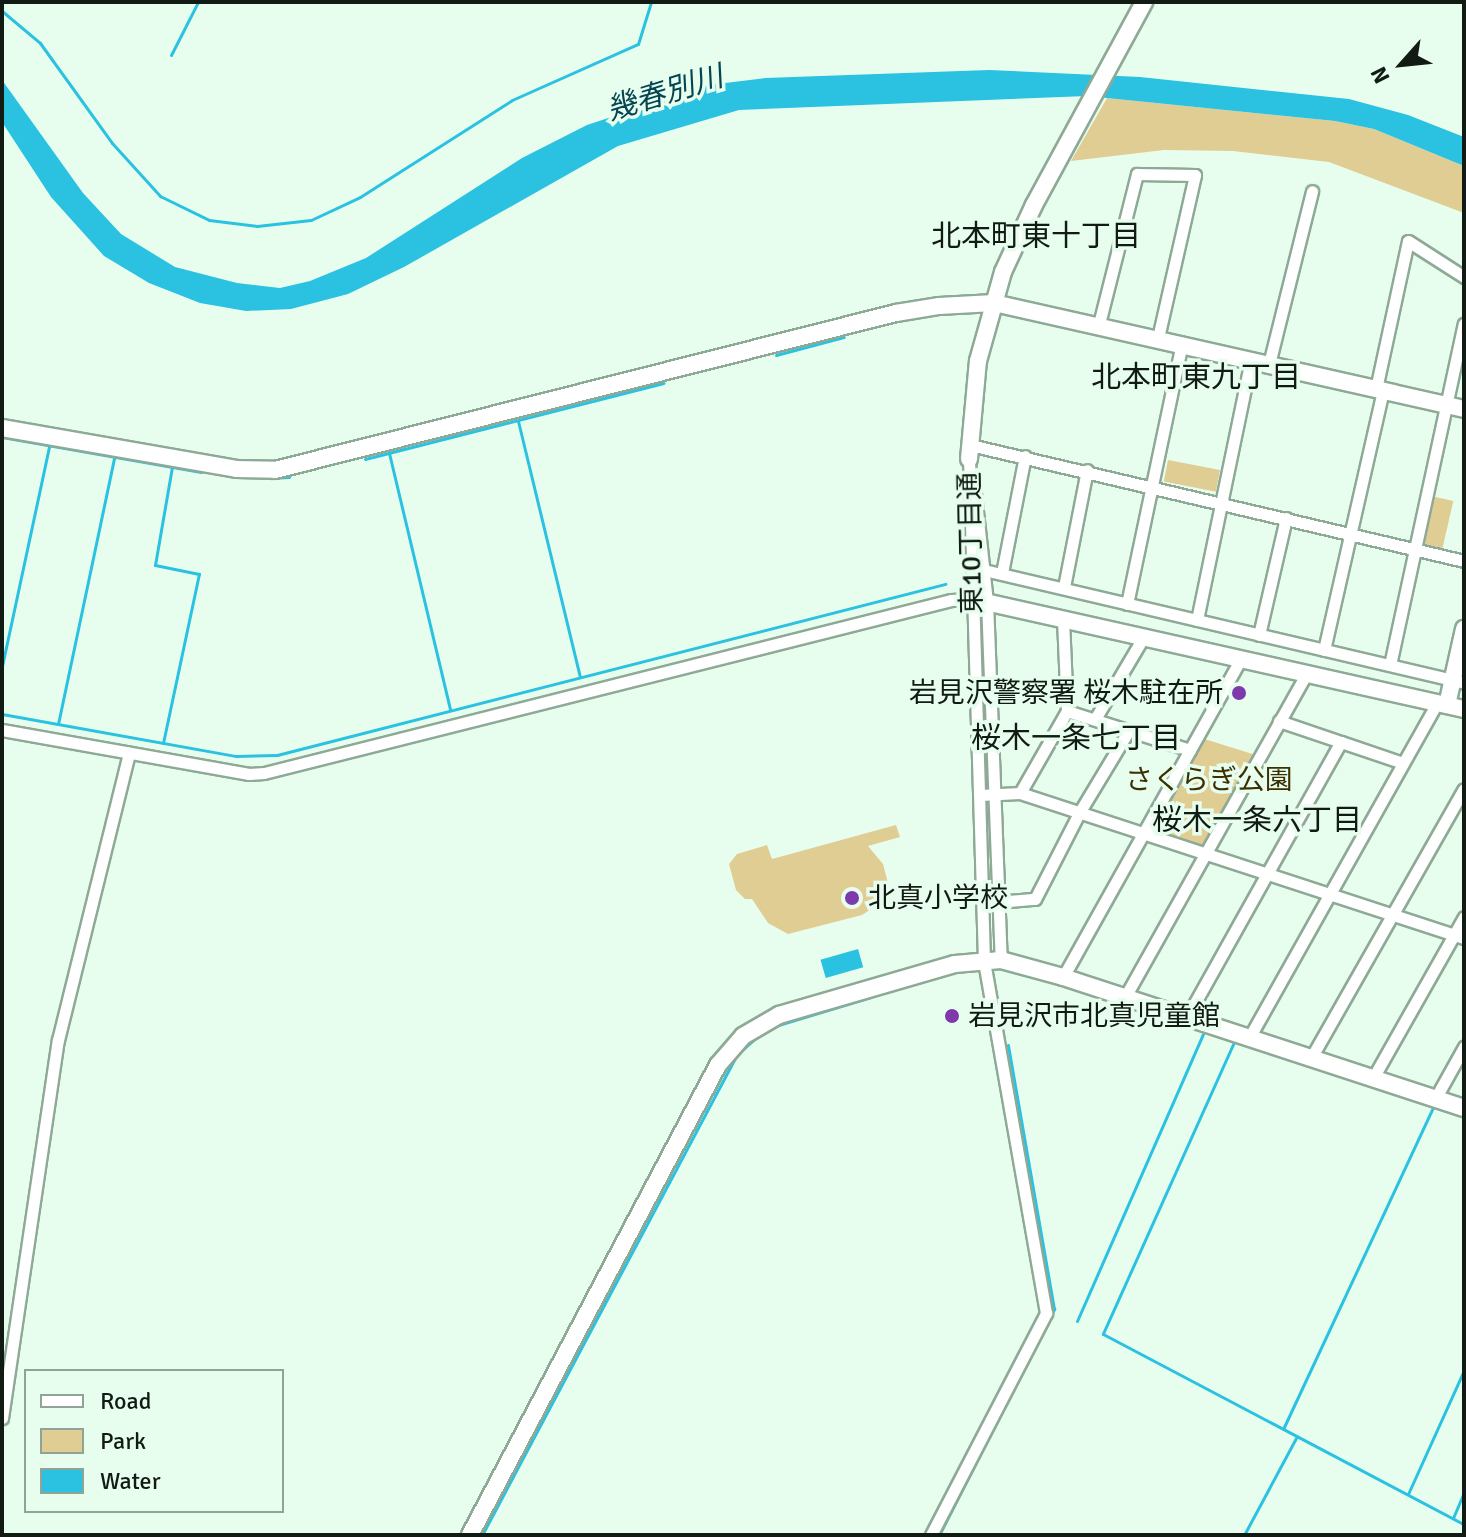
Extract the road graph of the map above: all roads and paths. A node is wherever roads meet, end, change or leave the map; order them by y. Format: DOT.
graph roads {
  1 [pos="1144,2"];
  2 [pos="1312,191"];
  3 [pos="1464,277"];
  4 [pos="994,303"];
  5 [pos="1099,324"];
  6 [pos="1464,324"];
  7 [pos="1158,338"];
  8 [pos="1182,343"];
  9 [pos="1251,360"];
  10 [pos="1269,364"];
  11 [pos="1380,389"];
  12 [pos="1445,404"];
  13 [pos="1464,409"];
  14 [pos="2,428"];
  15 [pos="970,452"];
  16 [pos="1025,456"];
  17 [pos="1087,470"];
  18 [pos="1152,486"];
  19 [pos="1222,503"];
  20 [pos="1286,518"];
  21 [pos="1351,534"];
  22 [pos="1414,549"];
  23 [pos="1464,561"];
  24 [pos="984,570"];
  25 [pos="1002,573"];
  26 [pos="1064,587"];
  27 [pos="979,600"];
  28 [pos="1127,604"];
  29 [pos="1063,619"];
  30 [pos="1197,620"];
  31 [pos="1464,629"];
  32 [pos="1259,635"];
  33 [pos="1144,636"];
  34 [pos="1324,650"];
  35 [pos="1241,659"];
  36 [pos="1390,665"];
  37 [pos="1306,674"];
  38 [pos="1458,682"];
  39 [pos="1442,704"];
  40 [pos="1464,709"];
  41 [pos="1067,711"];
  42 [pos="1095,719"];
  43 [pos="1279,721"];
  44 [pos="2,730"];
  45 [pos="1129,730"];
  46 [pos="1341,742"];
  47 [pos="1190,750"];
  48 [pos="129,753"];
  49 [pos="1403,763"];
  50 [pos="1464,789"];
  51 [pos="1020,793"];
  52 [pos="980,795"];
  53 [pos="993,795"];
  54 [pos="1079,813"];
  55 [pos="1143,835"];
  56 [pos="1204,854"];
  57 [pos="1267,874"];
  58 [pos="1328,895"];
  59 [pos="997,902"];
  60 [pos="1390,915"];
  61 [pos="1464,917"];
  62 [pos="1459,937"];
  63 [pos="993,960"];
  64 [pos="1063,977"];
  65 [pos="1125,997"];
  66 [pos="1187,1017"];
  67 [pos="1249,1038"];
  68 [pos="1464,1047"];
  69 [pos="1311,1058"];
  70 [pos="1373,1078"];
  71 [pos="1435,1099"];
  72 [pos="1464,1108"];
  73 [pos="2,1418"];
  74 [pos="470,1535"];
  75 [pos="931,1535"];
  1 -- 4 [label="street, 東10丁目通"];
  2 -- 10 [label="street"];
  3 -- 11 [label="street"];
  4 -- 5 [label="street"];
  4 -- 14 [label="street"];
  4 -- 15 [label="street, 東10丁目通"];
  5 -- 7 [label="street"];
  5 -- 7 [label="street"];
  6 -- 12 [label="street"];
  7 -- 8 [label="street"];
  8 -- 9 [label="street"];
  8 -- 18 [label="street"];
  9 -- 10 [label="street"];
  9 -- 19 [label="street"];
  10 -- 11 [label="street"];
  11 -- 12 [label="street"];
  11 -- 21 [label="street"];
  12 -- 13 [label="street"];
  12 -- 22 [label="street"];
  15 -- 16 [label="street"];
  15 -- 24 [label="street"];
  15 -- 27 [label="street, 東10丁目通"];
  16 -- 17 [label="street"];
  16 -- 25 [label="street"];
  17 -- 18 [label="street"];
  17 -- 26 [label="street"];
  18 -- 19 [label="street"];
  18 -- 28 [label="street"];
  19 -- 20 [label="street"];
  19 -- 30 [label="street"];
  20 -- 21 [label="street"];
  20 -- 32 [label="street"];
  21 -- 22 [label="street"];
  21 -- 34 [label="street"];
  22 -- 23 [label="street"];
  22 -- 36 [label="street"];
  24 -- 25 [label="street"];
  24 -- 27 [label="street"];
  25 -- 26 [label="street"];
  26 -- 28 [label="street"];
  27 -- 29 [label="street"];
  27 -- 48 [label="street"];
  27 -- 52 [label="street, 東10丁目通"];
  27 -- 53 [label="street"];
  28 -- 30 [label="street"];
  29 -- 33 [label="street"];
  29 -- 41 [label="street"];
  30 -- 32 [label="street"];
  31 -- 38 [label="street"];
  32 -- 34 [label="street"];
  33 -- 35 [label="street"];
  33 -- 42 [label="street"];
  34 -- 36 [label="street"];
  35 -- 37 [label="street"];
  35 -- 47 [label="street"];
  36 -- 38 [label="street"];
  37 -- 39 [label="street"];
  37 -- 43 [label="street"];
  38 -- 39 [label="street"];
  39 -- 40 [label="street"];
  39 -- 49 [label="street"];
  41 -- 42 [label="street"];
  41 -- 51 [label="street"];
  42 -- 45 [label="street"];
  43 -- 46 [label="street"];
  43 -- 56 [label="street"];
  44 -- 48 [label="street"];
  45 -- 47 [label="street"];
  45 -- 54 [label="street"];
  46 -- 49 [label="street"];
  46 -- 57 [label="street"];
  47 -- 55 [label="street"];
  48 -- 73 [label="street"];
  49 -- 58 [label="street"];
  50 -- 60 [label="street"];
  51 -- 53 [label="street"];
  51 -- 54 [label="street"];
  52 -- 53 [label="street"];
  52 -- 63 [label="street, 東10丁目通"];
  53 -- 59 [label="street"];
  54 -- 55 [label="street"];
  54 -- 59 [label="street"];
  55 -- 56 [label="street"];
  55 -- 64 [label="street"];
  56 -- 57 [label="street"];
  56 -- 65 [label="street"];
  57 -- 58 [label="street"];
  57 -- 66 [label="street"];
  58 -- 60 [label="street"];
  58 -- 67 [label="street"];
  59 -- 63 [label="street"];
  60 -- 62 [label="street"];
  60 -- 69 [label="street"];
  61 -- 62 [label="street"];
  62 -- 70 [label="street"];
  63 -- 64 [label="street"];
  63 -- 74 [label="street"];
  63 -- 75 [label="street"];
  64 -- 65 [label="street"];
  65 -- 66 [label="street"];
  66 -- 67 [label="street"];
  67 -- 69 [label="street"];
  68 -- 71 [label="street"];
  69 -- 70 [label="street"];
  70 -- 71 [label="street"];
  71 -- 72 [label="street"];
}
